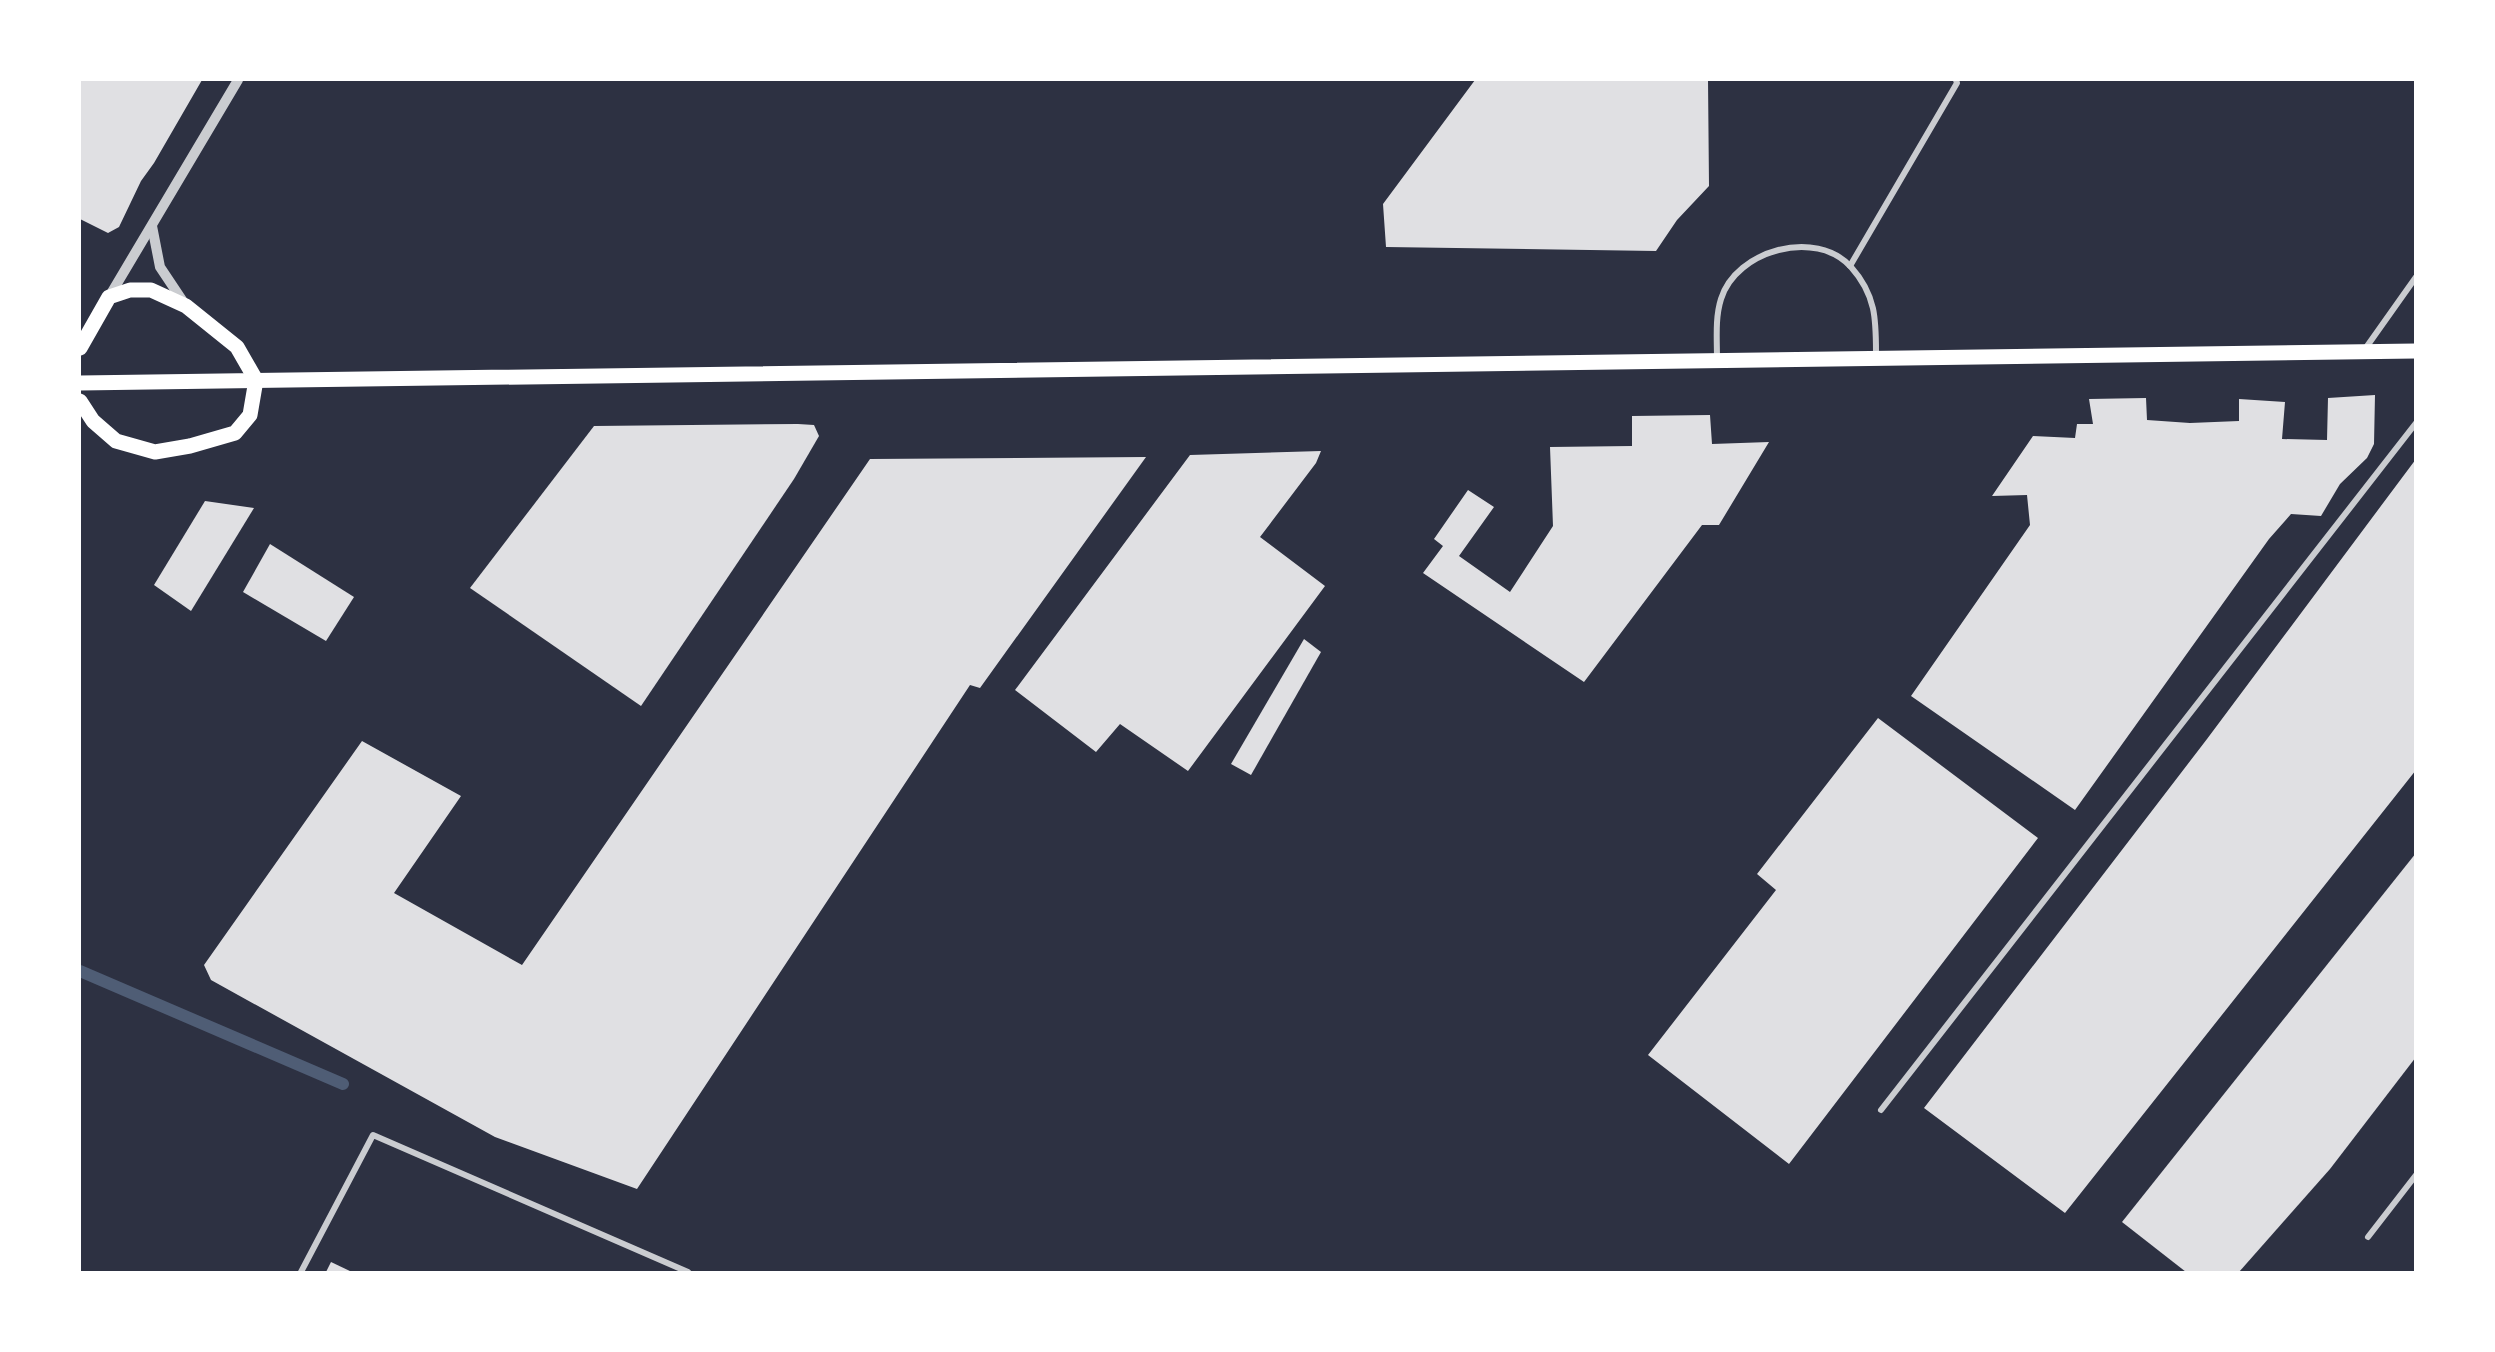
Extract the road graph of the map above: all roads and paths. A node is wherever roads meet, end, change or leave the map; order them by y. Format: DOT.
graph roads {
  1 [pos="238,80"];
  2 [pos="1956,80"];
  3 [pos="152,226"];
  4 [pos="1850,266"];
  5 [pos="2415,277"];
  6 [pos="110,297"];
  7 [pos="186,306"];
  8 [pos="80,348"];
  9 [pos="2415,351"];
  10 [pos="2363,352"];
  11 [pos="1876,358"];
  12 [pos="1717,361"];
  13 [pos="256,380"];
  14 [pos="80,383"];
  15 [pos="80,401"];
  16 [pos="2415,423"];
  17 [pos="1881,1110"];
  18 [pos="2415,1175"];
  19 [pos="2368,1237"];
  20 [pos="301,1272"];
  21 [pos="688,1272"];
  1 -- 3 [label="street"];
  2 -- 4 [label="street"];
  3 -- 6 [label="street"];
  3 -- 7 [label="street"];
  4 -- 11 [label="street"];
  4 -- 12 [label="street"];
  5 -- 10 [label="street"];
  6 -- 7 [label="main road"];
  6 -- 8 [label="main road"];
  7 -- 13 [label="main road"];
  9 -- 10 [label="main road"];
  10 -- 11 [label="main road"];
  11 -- 12 [label="main road"];
  12 -- 13 [label="main road"];
  13 -- 14 [label="main road"];
  13 -- 15 [label="main road"];
  16 -- 17 [label="street"];
  18 -- 19 [label="street"];
  20 -- 21 [label="street"];
}
